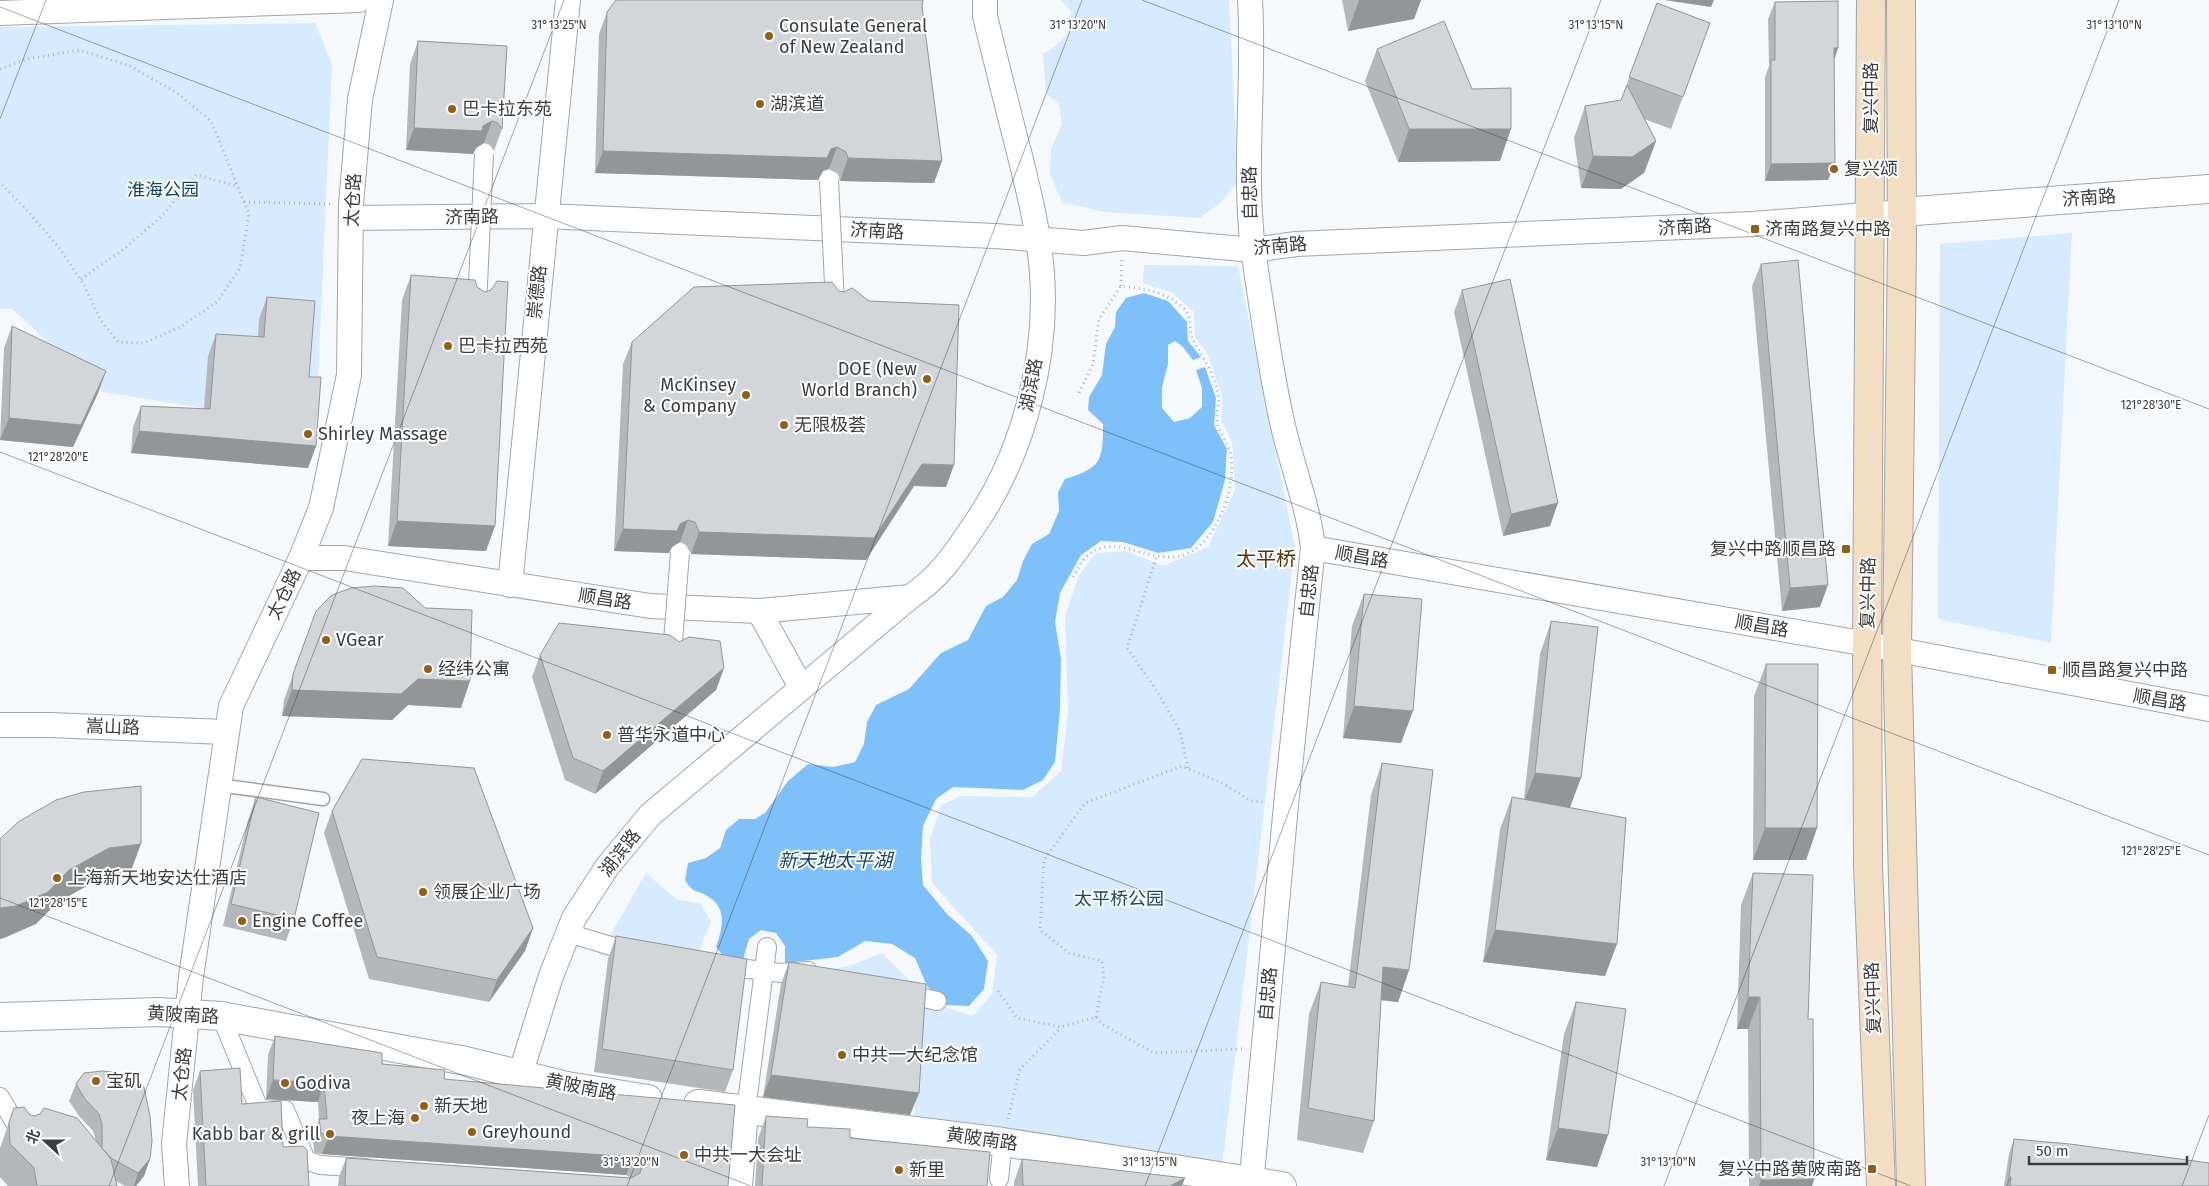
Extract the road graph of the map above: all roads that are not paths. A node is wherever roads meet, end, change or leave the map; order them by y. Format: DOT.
graph roads {
  1 [pos="359,0"];
  2 [pos="381,0"];
  3 [pos="568,0"];
  4 [pos="985,0"];
  5 [pos="1250,0"];
  6 [pos="1872,0"];
  7 [pos="1901,0"];
  8 [pos="0,12"];
  9 [pos="484,154"];
  10 [pos="829,180"];
  11 [pos="2209,189"];
  12 [pos="351,212"];
  13 [pos="1902,212"];
  14 [pos="1871,214"];
  15 [pos="545,216"];
  16 [pos="482,217"];
  17 [pos="832,229"];
  18 [pos="1039,241"];
  19 [pos="1254,250"];
  20 [pos="835,304"];
  21 [pos="477,306"];
  22 [pos="1313,548"];
  23 [pos="680,553"];
  24 [pos="301,558"];
  25 [pos="510,585"];
  26 [pos="910,597"];
  27 [pos="676,607"];
  28 [pos="759,611"];
  29 [pos="1867,644"];
  30 [pos="1897,650"];
  31 [pos="672,654"];
  32 [pos="801,687"];
  33 [pos="2209,709"];
  34 [pos="0,725"];
  35 [pos="226,732"];
  36 [pos="218,785"];
  37 [pos="323,799"];
  38 [pos="568,933"];
  39 [pos="767,947"];
  40 [pos="653,957"];
  41 [pos="709,964"];
  42 [pos="824,969"];
  43 [pos="764,972"];
  44 [pos="887,988"];
  45 [pos="937,1001"];
  46 [pos="188,1014"];
  47 [pos="221,1016"];
  48 [pos="0,1017"];
  49 [pos="520,1074"];
  50 [pos="0,1096"];
  51 [pos="746,1110"];
  52 [pos="23,1137"];
  53 [pos="1003,1142"];
  54 [pos="386,1169"];
  55 [pos="999,1179"];
  56 [pos="1252,1184"];
  57 [pos="177,1186"];
  58 [pos="740,1186"];
  59 [pos="1282,1186"];
  60 [pos="1881,1186"];
  61 [pos="1911,1186"];
  1 -- 8 [label="street"];
  2 -- 12 [label="street, 太仓路"];
  3 -- 15 [label="street, 崇德路"];
  4 -- 18 [label="street, 湖滨路"];
  5 -- 19 [label="street, 自忠路"];
  6 -- 14 [label="main road, 复兴中路"];
  7 -- 13 [label="main road, 复兴中路"];
  9 -- 16 [label="street, bridge"];
  10 -- 17 [label="street, bridge"];
  11 -- 13 [label="street, 济南路"];
  12 -- 16 [label="street, 济南路"];
  12 -- 24 [label="street, 太仓路"];
  13 -- 14 [label="street, 济南路"];
  13 -- 30 [label="main road, 复兴中路"];
  14 -- 19 [label="street, 济南路"];
  14 -- 29 [label="main road, 复兴中路"];
  15 -- 16 [label="street, 济南路"];
  15 -- 17 [label="street, 济南路"];
  15 -- 25 [label="street, 崇德路"];
  16 -- 21 [label="street, bridge"];
  17 -- 18 [label="street, 济南路"];
  17 -- 20 [label="street, bridge"];
  18 -- 19 [label="street, 济南路"];
  18 -- 26 [label="street, 湖滨路"];
  19 -- 22 [label="street, 自忠路"];
  22 -- 29 [label="street, 顺昌路"];
  22 -- 56 [label="street, 自忠路"];
  23 -- 27 [label="street, bridge"];
  24 -- 25 [label="street, 顺昌路"];
  24 -- 35 [label="street, 太仓路"];
  25 -- 27 [label="street, 顺昌路"];
  26 -- 28 [label="street, 顺昌路"];
  26 -- 32 [label="street, 湖滨路"];
  27 -- 28 [label="street, 顺昌路"];
  27 -- 31 [label="street, bridge"];
  28 -- 32 [label="street"];
  29 -- 30 [label="street, 顺昌路"];
  29 -- 60 [label="main road, 复兴中路"];
  30 -- 33 [label="street, 顺昌路"];
  30 -- 61 [label="main road, 复兴中路"];
  32 -- 38 [label="street, 湖滨路"];
  34 -- 35 [label="street, 嵩山路"];
  35 -- 36 [label="street, 太仓路"];
  36 -- 37 [label="lane"];
  36 -- 46 [label="street, 太仓路"];
  38 -- 40 [label="street"];
  38 -- 49 [label="street, 湖滨路"];
  39 -- 43 [label="street"];
  41 -- 43 [label="street"];
  42 -- 43 [label="street"];
  43 -- 51 [label="street"];
  44 -- 45 [label="street"];
  46 -- 47 [label="street, 黄陂南路"];
  46 -- 48 [label="street, 黄陂南路"];
  46 -- 57 [label="street, 太仓路"];
  47 -- 49 [label="street, 黄陂南路"];
  47 -- 54 [label="street"];
  49 -- 51 [label="street, 黄陂南路"];
  50 -- 52 [label="street"];
  51 -- 53 [label="street, 黄陂南路"];
  51 -- 58 [label="street"];
  53 -- 55 [label="street"];
  53 -- 56 [label="street, 黄陂南路"];
  56 -- 59 [label="street, 黄陂南路"];
}
